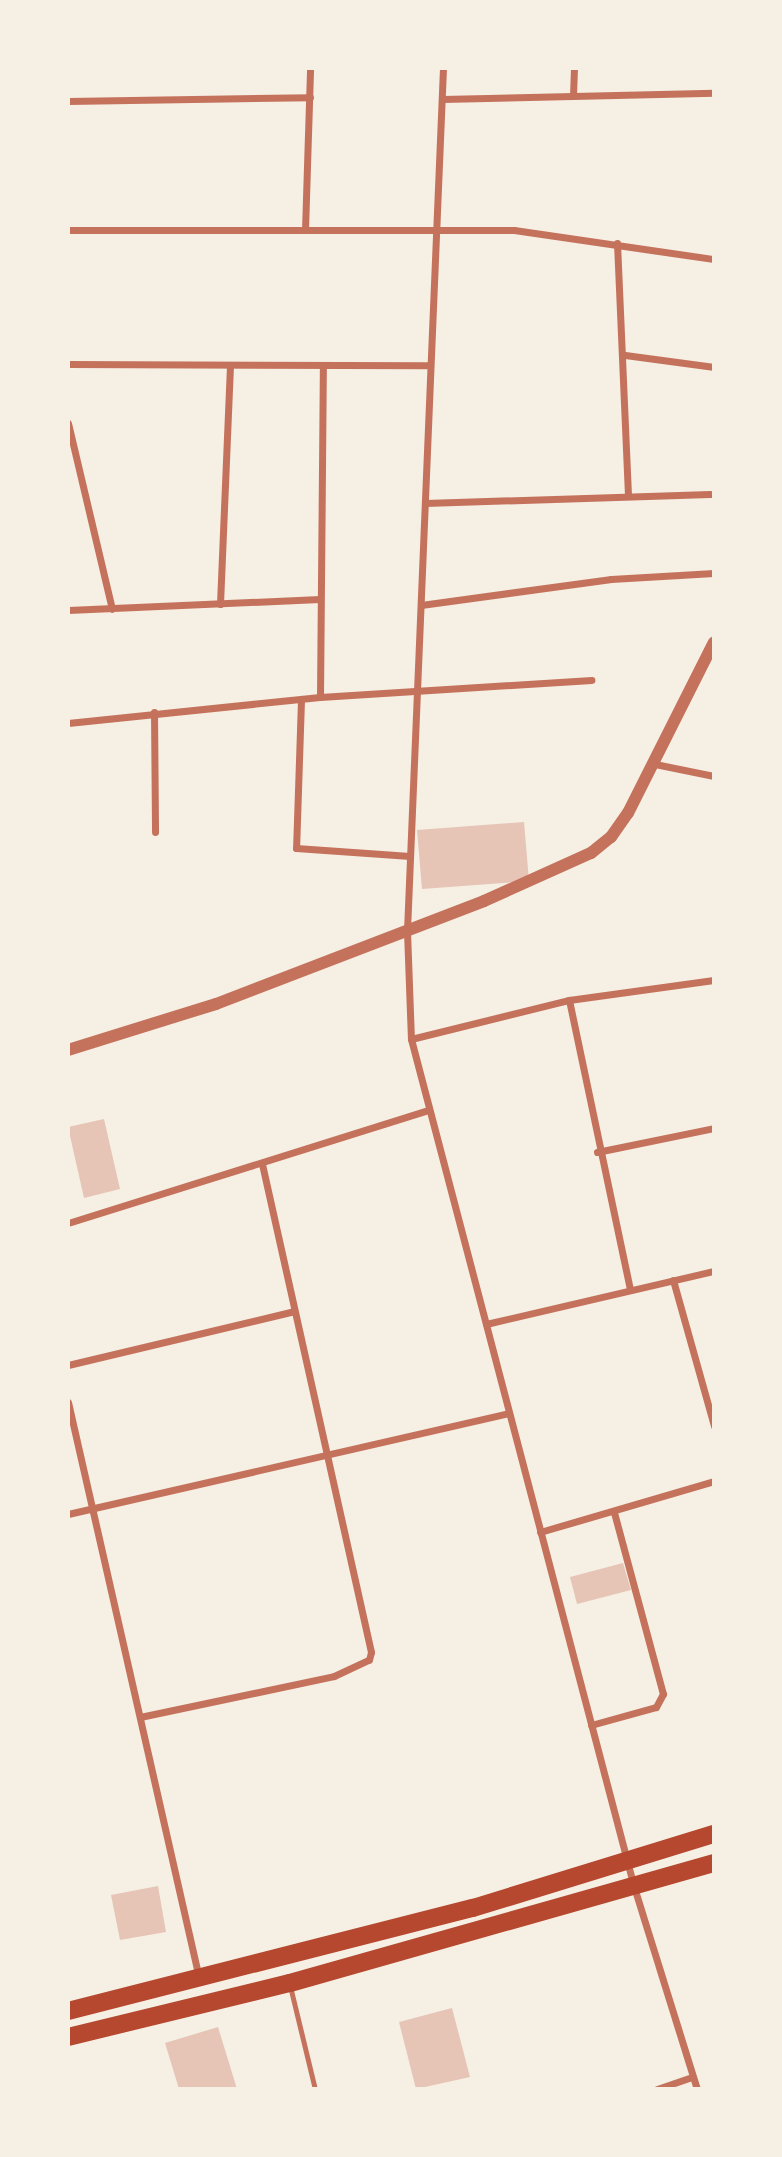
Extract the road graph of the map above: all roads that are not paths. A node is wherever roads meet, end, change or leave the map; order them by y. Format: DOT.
graph roads {
  1 [pos="310,68"];
  2 [pos="443,68"];
  3 [pos="574,68"];
  4 [pos="714,93"];
  5 [pos="573,96"];
  6 [pos="310,97"];
  7 [pos="442,99"];
  8 [pos="68,102"];
  9 [pos="68,230"];
  10 [pos="305,230"];
  11 [pos="436,230"];
  12 [pos="617,243"];
  13 [pos="714,259"];
  14 [pos="625,355"];
  15 [pos="68,364"];
  16 [pos="230,365"];
  17 [pos="323,365"];
  18 [pos="430,365"];
  19 [pos="714,367"];
  20 [pos="68,423"];
  21 [pos="628,494"];
  22 [pos="710,495"];
  23 [pos="425,503"];
  24 [pos="714,573"];
  25 [pos="320,599"];
  26 [pos="220,604"];
  27 [pos="421,605"];
  28 [pos="113,609"];
  29 [pos="68,610"];
  30 [pos="714,642"];
  31 [pos="591,680"];
  32 [pos="417,694"];
  33 [pos="320,697"];
  34 [pos="301,700"];
  35 [pos="154,712"];
  36 [pos="68,723"];
  37 [pos="655,764"];
  38 [pos="714,776"];
  39 [pos="155,832"];
  40 [pos="410,856"];
  41 [pos="407,930"];
  42 [pos="714,981"];
  43 [pos="569,1000"];
  44 [pos="411,1039"];
  45 [pos="68,1050"];
  46 [pos="429,1110"];
  47 [pos="714,1128"];
  48 [pos="597,1152"];
  49 [pos="262,1164"];
  50 [pos="68,1223"];
  51 [pos="714,1270"];
  52 [pos="673,1280"];
  53 [pos="630,1290"];
  54 [pos="294,1311"];
  55 [pos="486,1324"];
  56 [pos="68,1365"];
  57 [pos="68,1402"];
  58 [pos="509,1413"];
  59 [pos="714,1426"];
  60 [pos="328,1455"];
  61 [pos="714,1481"];
  62 [pos="93,1509"];
  63 [pos="614,1513"];
  64 [pos="68,1514"];
  65 [pos="540,1532"];
  66 [pos="140,1717"];
  67 [pos="591,1725"];
  68 [pos="714,1834"];
  69 [pos="627,1861"];
  70 [pos="714,1863"];
  71 [pos="634,1887"];
  72 [pos="199,1978"];
  73 [pos="290,1983"];
  74 [pos="68,2011"];
  75 [pos="68,2037"];
  76 [pos="692,2077"];
  77 [pos="315,2089"];
  78 [pos="657,2089"];
  79 [pos="696,2089"];
  1 -- 6 [label="street"];
  2 -- 7 [label="street"];
  3 -- 5 [label="street"];
  4 -- 5 [label="street"];
  5 -- 7 [label="street"];
  6 -- 8 [label="street"];
  6 -- 10 [label="street"];
  7 -- 11 [label="street"];
  9 -- 10 [label="street"];
  10 -- 11 [label="street"];
  11 -- 12 [label="street"];
  11 -- 18 [label="street"];
  12 -- 13 [label="street"];
  12 -- 14 [label="street"];
  14 -- 19 [label="street"];
  14 -- 21 [label="street"];
  15 -- 16 [label="street"];
  16 -- 17 [label="street"];
  16 -- 26 [label="street"];
  17 -- 18 [label="street"];
  17 -- 25 [label="street"];
  18 -- 23 [label="street"];
  20 -- 28 [label="street"];
  21 -- 22 [label="street"];
  21 -- 23 [label="street"];
  23 -- 27 [label="street"];
  24 -- 27 [label="street"];
  25 -- 26 [label="street"];
  25 -- 33 [label="street"];
  26 -- 28 [label="street"];
  27 -- 32 [label="street"];
  28 -- 29 [label="street"];
  30 -- 37 [label="street"];
  31 -- 32 [label="street"];
  32 -- 33 [label="street"];
  32 -- 40 [label="street"];
  33 -- 34 [label="street"];
  34 -- 35 [label="street"];
  34 -- 40 [label="street"];
  35 -- 36 [label="street"];
  35 -- 39 [label="street"];
  37 -- 38 [label="street"];
  37 -- 41 [label="street"];
  40 -- 41 [label="street"];
  41 -- 44 [label="street"];
  41 -- 45 [label="street"];
  42 -- 43 [label="street"];
  43 -- 44 [label="street"];
  43 -- 48 [label="street"];
  44 -- 46 [label="street"];
  46 -- 49 [label="street"];
  46 -- 55 [label="street"];
  47 -- 48 [label="street"];
  48 -- 53 [label="street"];
  49 -- 50 [label="street"];
  49 -- 54 [label="street"];
  51 -- 52 [label="street"];
  52 -- 53 [label="street"];
  52 -- 59 [label="street"];
  53 -- 55 [label="street"];
  54 -- 56 [label="street"];
  54 -- 60 [label="street"];
  55 -- 58 [label="street"];
  57 -- 62 [label="street"];
  58 -- 60 [label="street"];
  58 -- 65 [label="street"];
  60 -- 62 [label="street"];
  60 -- 66 [label="street"];
  61 -- 63 [label="street"];
  62 -- 64 [label="street"];
  62 -- 66 [label="street"];
  63 -- 65 [label="street"];
  63 -- 67 [label="street"];
  65 -- 67 [label="street"];
  66 -- 72 [label="street"];
  67 -- 69 [label="street"];
  68 -- 69 [label="highway"];
  69 -- 71 [label="street"];
  69 -- 72 [label="highway"];
  70 -- 71 [label="highway"];
  71 -- 73 [label="highway"];
  71 -- 76 [label="street"];
  72 -- 74 [label="highway"];
  73 -- 75 [label="highway"];
  73 -- 77 [label="lane"];
  76 -- 78 [label="street"];
  76 -- 79 [label="street"];
}
